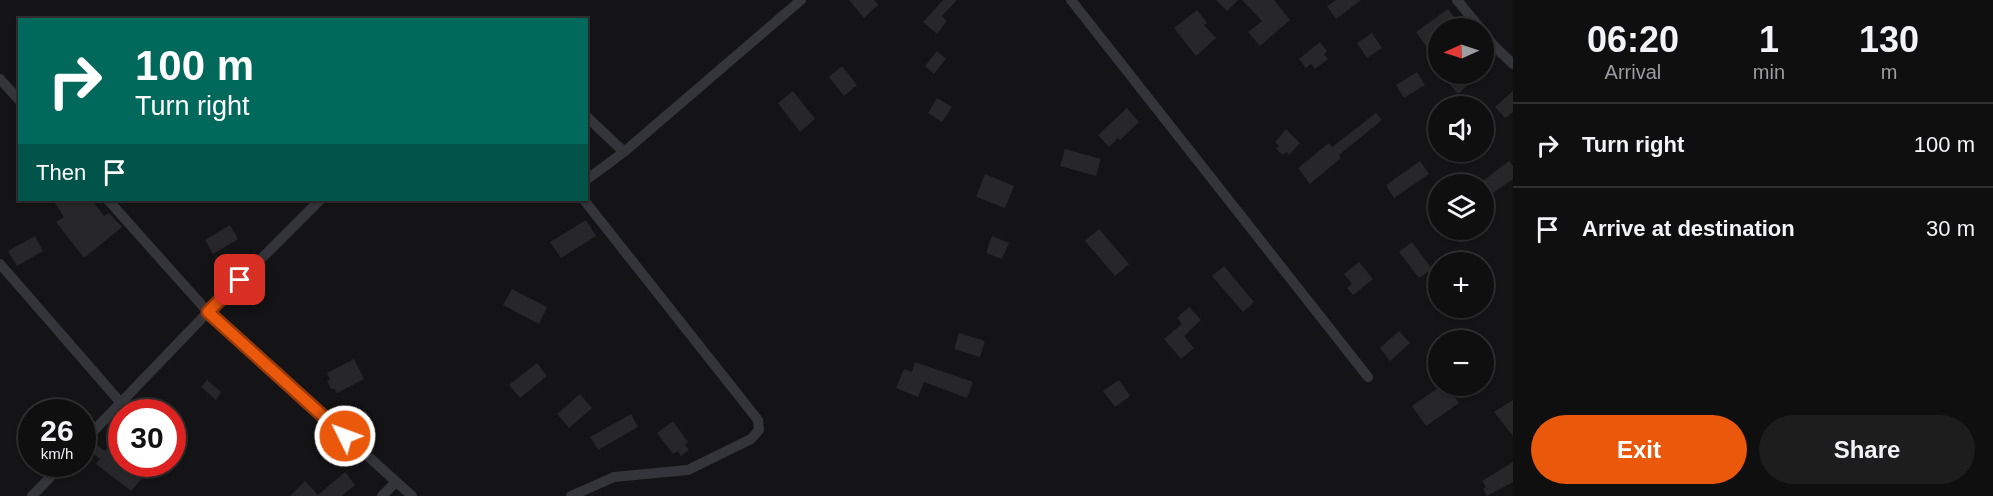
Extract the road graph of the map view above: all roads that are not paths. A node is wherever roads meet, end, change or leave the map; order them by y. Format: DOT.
graph roads {
  1 [pos="801,0"];
  2 [pos="1071,0"];
  3 [pos="1457,0"];
  4 [pos="1472,18"];
  5 [pos="1494,46"];
  6 [pos="1513,64"];
  7 [pos="0,79"];
  8 [pos="18,99"];
  9 [pos="588,118"];
  10 [pos="624,152"];
  11 [pos="588,179"];
  12 [pos="109,201"];
  13 [pos="319,201"];
  14 [pos="584,201"];
  15 [pos="0,264"];
  16 [pos="208,312"];
  17 [pos="1368,377"];
  18 [pos="118,399"];
  19 [pos="125,399"];
  20 [pos="108,416"];
  21 [pos="96,429"];
  22 [pos="50,477"];
  23 [pos="396,482"];
  24 [pos="32,496"];
  25 [pos="382,496"];
  26 [pos="412,496"];
  27 [pos="571,496"];
  1 -- 10 [label="street"];
  2 -- 17 [label="street"];
  3 -- 4 [label="street"];
  5 -- 6 [label="street"];
  7 -- 8 [label="street"];
  9 -- 10 [label="street"];
  10 -- 11 [label="street"];
  12 -- 16 [label="street"];
  13 -- 16 [label="street"];
  14 -- 27 [label="street"];
  15 -- 18 [label="street"];
  16 -- 19 [label="street"];
  16 -- 23 [label="street"];
  20 -- 21 [label="street"];
  22 -- 24 [label="street"];
  23 -- 25 [label="street"];
  23 -- 26 [label="street"];
}
